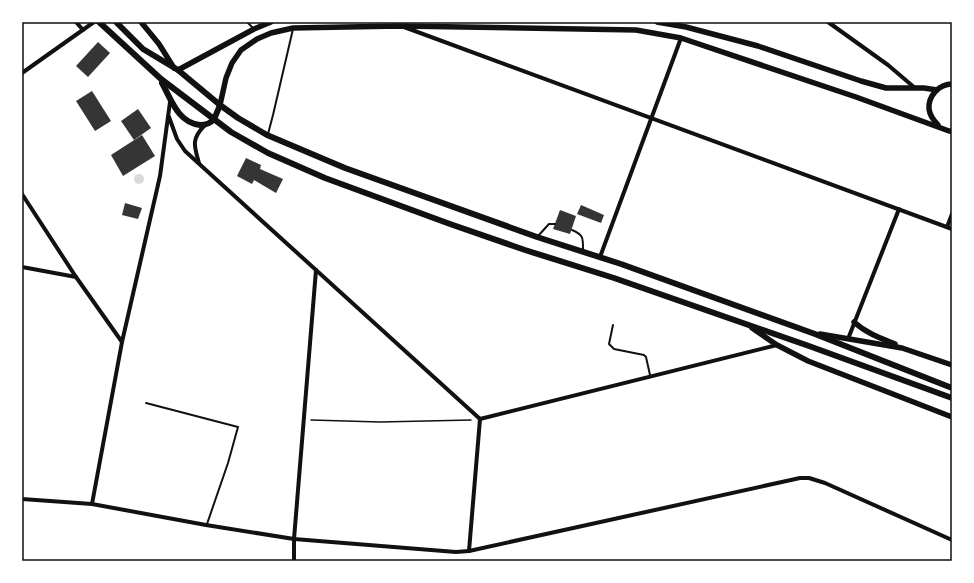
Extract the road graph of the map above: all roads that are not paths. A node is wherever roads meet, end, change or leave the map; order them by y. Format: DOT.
graph roads {
  1 [pos="76,22"];
  2 [pos="94,22"];
  3 [pos="99,22"];
  4 [pos="116,22"];
  5 [pos="141,22"];
  6 [pos="247,22"];
  7 [pos="271,22"];
  8 [pos="657,22"];
  9 [pos="828,22"];
  10 [pos="687,25"];
  11 [pos="400,26"];
  12 [pos="293,28"];
  13 [pos="254,29"];
  14 [pos="83,30"];
  15 [pos="681,38"];
  16 [pos="176,69"];
  17 [pos="22,73"];
  18 [pos="161,80"];
  19 [pos="952,84"];
  20 [pos="915,88"];
  21 [pos="937,90"];
  22 [pos="170,101"];
  23 [pos="220,105"];
  24 [pos="169,117"];
  25 [pos="651,119"];
  26 [pos="213,120"];
  27 [pos="205,125"];
  28 [pos="940,127"];
  29 [pos="952,131"];
  30 [pos="267,135"];
  31 [pos="200,164"];
  32 [pos="22,194"];
  33 [pos="899,209"];
  34 [pos="952,214"];
  35 [pos="555,224"];
  36 [pos="947,227"];
  37 [pos="952,229"];
  38 [pos="572,230"];
  39 [pos="537,237"];
  40 [pos="583,252"];
  41 [pos="600,257"];
  42 [pos="22,267"];
  43 [pos="316,270"];
  44 [pos="76,277"];
  45 [pos="854,322"];
  46 [pos="613,325"];
  47 [pos="749,326"];
  48 [pos="815,334"];
  49 [pos="848,339"];
  50 [pos="122,342"];
  51 [pos="777,345"];
  52 [pos="902,348"];
  53 [pos="952,366"];
  54 [pos="650,377"];
  55 [pos="952,388"];
  56 [pos="952,398"];
  57 [pos="146,403"];
  58 [pos="952,416"];
  59 [pos="480,419"];
  60 [pos="22,499"];
  61 [pos="92,504"];
  62 [pos="206,525"];
  63 [pos="294,539"];
  64 [pos="952,540"];
  65 [pos="469,551"];
  66 [pos="294,561"];
  1 -- 14 [label="street"];
  2 -- 14 [label="street"];
  3 -- 18 [label="highway"];
  4 -- 16 [label="highway"];
  5 -- 16 [label="main road"];
  6 -- 13 [label="lane"];
  7 -- 13 [label="main road"];
  8 -- 10 [label="main road"];
  9 -- 20 [label="street"];
  10 -- 20 [label="main road"];
  11 -- 12 [label="main road"];
  11 -- 15 [label="main road"];
  11 -- 25 [label="street"];
  12 -- 23 [label="main road"];
  12 -- 30 [label="lane"];
  13 -- 16 [label="main road"];
  14 -- 17 [label="street"];
  15 -- 25 [label="street"];
  15 -- 28 [label="main road"];
  16 -- 23 [label="highway"];
  18 -- 22 [label="highway"];
  18 -- 26 [label="highway"];
  19 -- 21 [label="main road"];
  20 -- 21 [label="main road"];
  21 -- 28 [label="main road"];
  22 -- 24 [label="street"];
  22 -- 27 [label="highway"];
  23 -- 26 [label="highway"];
  23 -- 30 [label="highway"];
  24 -- 31 [label="street"];
  24 -- 50 [label="street"];
  25 -- 33 [label="street"];
  25 -- 41 [label="street"];
  26 -- 27 [label="highway"];
  26 -- 47 [label="highway"];
  27 -- 31 [label="street"];
  28 -- 29 [label="main road"];
  30 -- 39 [label="highway"];
  31 -- 43 [label="street"];
  32 -- 44 [label="street"];
  33 -- 36 [label="street"];
  33 -- 45 [label="street"];
  34 -- 36 [label="street"];
  35 -- 39 [label="lane"];
  36 -- 37 [label="street"];
  38 -- 40 [label="lane"];
  39 -- 40 [label="highway"];
  40 -- 41 [label="highway"];
  41 -- 48 [label="highway"];
  42 -- 44 [label="street"];
  43 -- 59 [label="street"];
  43 -- 63 [label="street"];
  44 -- 50 [label="street"];
  45 -- 49 [label="street"];
  45 -- 52 [label="main road"];
  46 -- 54 [label="lane"];
  47 -- 51 [label="main road"];
  47 -- 56 [label="highway"];
  48 -- 49 [label="main road"];
  48 -- 55 [label="highway"];
  49 -- 52 [label="main road"];
  50 -- 61 [label="street"];
  51 -- 54 [label="street"];
  51 -- 58 [label="main road"];
  52 -- 53 [label="main road"];
  54 -- 59 [label="street"];
  57 -- 62 [label="lane"];
  59 -- 65 [label="street"];
  60 -- 61 [label="street"];
  61 -- 62 [label="street"];
  62 -- 63 [label="street"];
  63 -- 65 [label="street"];
  63 -- 66 [label="street"];
  64 -- 65 [label="street"];
}
